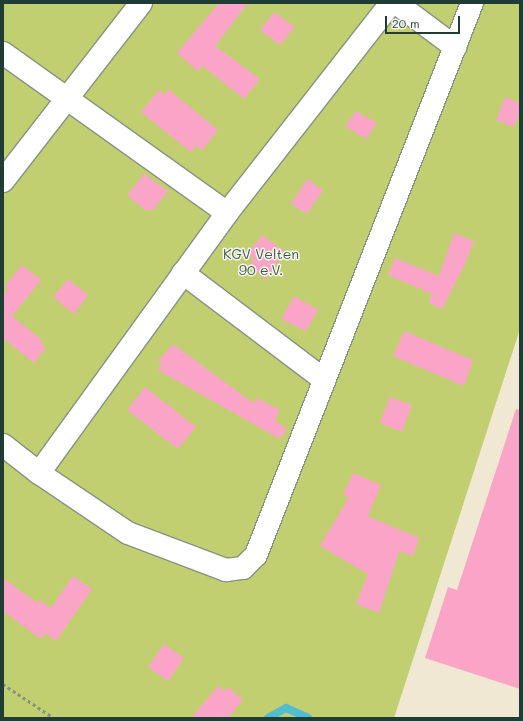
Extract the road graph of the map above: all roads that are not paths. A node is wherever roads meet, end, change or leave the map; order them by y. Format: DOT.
graph roads {
  1 [pos="141,3"];
  2 [pos="391,3"];
  3 [pos="396,3"];
  4 [pos="472,3"];
  5 [pos="455,47"];
  6 [pos="3,53"];
  7 [pos="66,99"];
  8 [pos="3,181"];
  9 [pos="227,213"];
  10 [pos="183,273"];
  11 [pos="323,379"];
  12 [pos="3,445"];
  13 [pos="39,472"];
  1 -- 7 [label="lane"];
  2 -- 9 [label="lane"];
  3 -- 5 [label="lane"];
  4 -- 5 [label="lane"];
  5 -- 11 [label="lane"];
  6 -- 7 [label="lane"];
  7 -- 8 [label="lane"];
  7 -- 9 [label="lane"];
  9 -- 10 [label="lane"];
  10 -- 11 [label="lane"];
  10 -- 13 [label="lane"];
  11 -- 13 [label="lane"];
  12 -- 13 [label="lane"];
}
